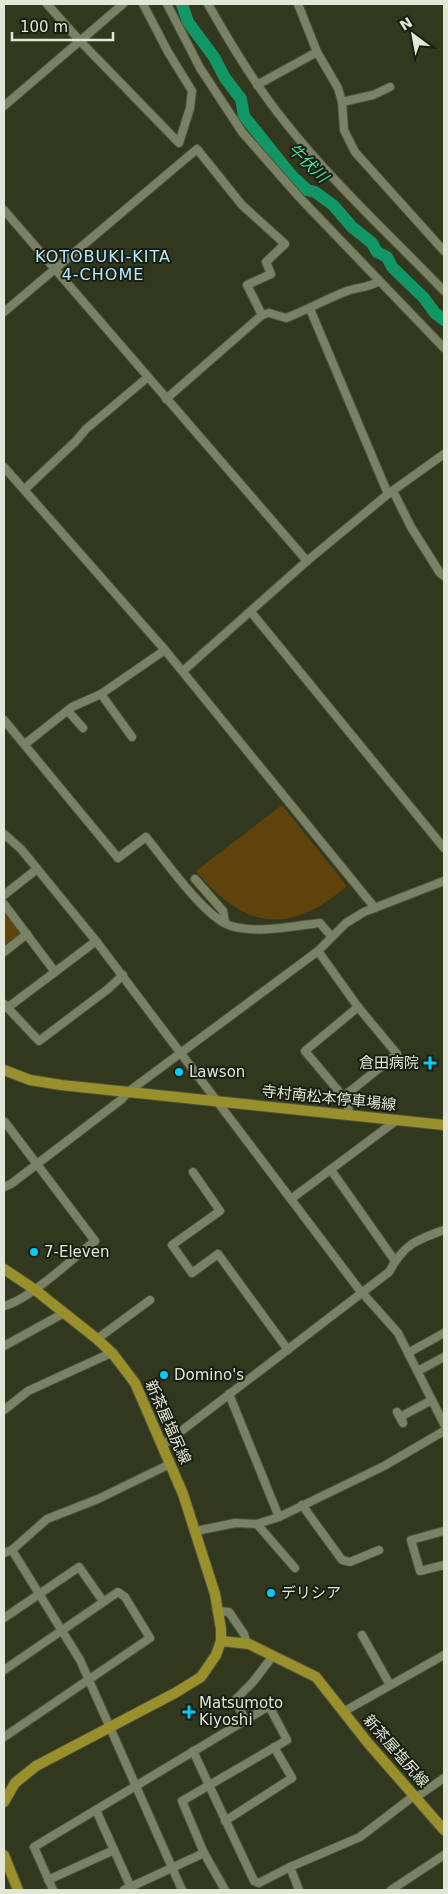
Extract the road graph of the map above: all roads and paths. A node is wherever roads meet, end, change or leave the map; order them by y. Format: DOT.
graph roads {
  1 [pos="47,4"];
  2 [pos="123,4"];
  3 [pos="143,4"];
  4 [pos="167,4"];
  5 [pos="208,4"];
  6 [pos="298,4"];
  7 [pos="80,41"];
  8 [pos="317,52"];
  9 [pos="257,85"];
  10 [pos="390,87"];
  11 [pos="342,102"];
  12 [pos="4,106"];
  13 [pos="4,210"];
  14 [pos="444,251"];
  15 [pos="54,269"];
  16 [pos="380,281"];
  17 [pos="444,291"];
  18 [pos="310,309"];
  19 [pos="4,312"];
  20 [pos="262,315"];
  21 [pos="444,348"];
  22 [pos="148,377"];
  23 [pos="166,399"];
  24 [pos="444,454"];
  25 [pos="4,469"];
  26 [pos="25,489"];
  27 [pos="390,492"];
  28 [pos="307,561"];
  29 [pos="444,576"];
  30 [pos="252,612"];
  31 [pos="165,650"];
  32 [pos="182,671"];
  33 [pos="101,694"];
  34 [pos="68,711"];
  35 [pos="4,720"];
  36 [pos="7,728"];
  37 [pos="83,728"];
  38 [pos="132,737"];
  39 [pos="25,744"];
  40 [pos="4,834"];
  41 [pos="444,848"];
  42 [pos="37,869"];
  43 [pos="195,879"];
  44 [pos="444,881"];
  45 [pos="4,895"];
  46 [pos="4,904"];
  47 [pos="375,908"];
  48 [pos="225,922"];
  49 [pos="27,934"];
  50 [pos="332,936"];
  51 [pos="96,941"];
  52 [pos="318,951"];
  53 [pos="4,952"];
  54 [pos="55,972"];
  55 [pos="123,975"];
  56 [pos="5,1006"];
  57 [pos="358,1007"];
  58 [pos="182,1053"];
  59 [pos="4,1070"];
  60 [pos="128,1092"];
  61 [pos="344,1097"];
  62 [pos="217,1100"];
  63 [pos="350,1115"];
  64 [pos="6,1120"];
  65 [pos="397,1120"];
  66 [pos="444,1125"];
  67 [pos="36,1164"];
  68 [pos="331,1170"];
  69 [pos="193,1172"];
  70 [pos="4,1187"];
  71 [pos="291,1200"];
  72 [pos="444,1230"];
  73 [pos="395,1261"];
  74 [pos="4,1269"];
  75 [pos="34,1289"];
  76 [pos="362,1293"];
  77 [pos="150,1300"];
  78 [pos="4,1306"];
  79 [pos="64,1313"];
  80 [pos="444,1333"];
  81 [pos="97,1339"];
  82 [pos="4,1346"];
  83 [pos="288,1350"];
  84 [pos="111,1352"];
  85 [pos="408,1353"];
  86 [pos="444,1357"];
  87 [pos="418,1371"];
  88 [pos="229,1394"];
  89 [pos="432,1400"];
  90 [pos="4,1410"];
  91 [pos="400,1418"];
  92 [pos="444,1424"];
  93 [pos="444,1431"];
  94 [pos="163,1445"];
  95 [pos="170,1464"];
  96 [pos="302,1506"];
  97 [pos="279,1517"];
  98 [pos="257,1524"];
  99 [pos="196,1531"];
  100 [pos="444,1531"];
  101 [pos="12,1550"];
  102 [pos="379,1550"];
  103 [pos="4,1553"];
  104 [pos="444,1565"];
  105 [pos="294,1568"];
  106 [pos="40,1594"];
  107 [pos="103,1601"];
  108 [pos="219,1611"];
  109 [pos="4,1618"];
  110 [pos="63,1630"];
  111 [pos="362,1635"];
  112 [pos="221,1641"];
  113 [pos="247,1644"];
  114 [pos="444,1656"];
  115 [pos="272,1658"];
  116 [pos="4,1670"];
  117 [pos="90,1679"];
  118 [pos="390,1685"];
  119 [pos="343,1712"];
  120 [pos="245,1719"];
  121 [pos="111,1726"];
  122 [pos="4,1737"];
  123 [pos="274,1747"];
  124 [pos="193,1751"];
  125 [pos="444,1778"];
  126 [pos="135,1784"];
  127 [pos="208,1785"];
  128 [pos="414,1796"];
  129 [pos="4,1802"];
  130 [pos="96,1810"];
  131 [pos="225,1821"];
  132 [pos="444,1830"];
  133 [pos="114,1850"];
  134 [pos="204,1853"];
  135 [pos="4,1855"];
  136 [pos="444,1855"];
  137 [pos="290,1867"];
  138 [pos="172,1868"];
  139 [pos="48,1880"];
  140 [pos="129,1889"];
  141 [pos="18,1890"];
  142 [pos="53,1890"];
  143 [pos="182,1890"];
  144 [pos="224,1890"];
  145 [pos="300,1890"];
  146 [pos="391,1890"];
  1 -- 7 [label="street"];
  2 -- 7 [label="street"];
  3 -- 7 [label="street"];
  4 -- 16 [label="street"];
  5 -- 9 [label="street"];
  6 -- 8 [label="street"];
  7 -- 12 [label="street"];
  8 -- 9 [label="street"];
  8 -- 11 [label="street"];
  9 -- 17 [label="street"];
  10 -- 11 [label="street"];
  11 -- 14 [label="street"];
  13 -- 15 [label="street"];
  15 -- 19 [label="street"];
  15 -- 20 [label="street"];
  15 -- 22 [label="street"];
  16 -- 18 [label="street"];
  16 -- 21 [label="street"];
  18 -- 20 [label="street"];
  18 -- 27 [label="street"];
  20 -- 23 [label="street"];
  22 -- 23 [label="street"];
  22 -- 26 [label="street"];
  23 -- 28 [label="street"];
  24 -- 27 [label="street"];
  25 -- 26 [label="street"];
  26 -- 31 [label="street"];
  27 -- 28 [label="street"];
  27 -- 29 [label="street"];
  28 -- 30 [label="street"];
  30 -- 32 [label="street"];
  30 -- 41 [label="street"];
  31 -- 32 [label="street"];
  31 -- 33 [label="street"];
  32 -- 47 [label="street"];
  33 -- 34 [label="street"];
  33 -- 38 [label="street"];
  34 -- 37 [label="street"];
  34 -- 39 [label="street"];
  35 -- 36 [label="street"];
  36 -- 39 [label="street"];
  39 -- 48 [label="street"];
  40 -- 42 [label="street"];
  42 -- 45 [label="street"];
  42 -- 51 [label="street"];
  43 -- 48 [label="street"];
  44 -- 47 [label="street"];
  46 -- 49 [label="street"];
  47 -- 50 [label="street"];
  48 -- 50 [label="street"];
  49 -- 53 [label="street"];
  49 -- 54 [label="street"];
  50 -- 52 [label="street"];
  51 -- 54 [label="street"];
  51 -- 55 [label="street"];
  52 -- 57 [label="street"];
  52 -- 58 [label="street"];
  54 -- 56 [label="street"];
  55 -- 56 [label="street"];
  55 -- 58 [label="street"];
  57 -- 61 [label="street"];
  57 -- 61 [label="street"];
  58 -- 60 [label="street"];
  58 -- 62 [label="street"];
  59 -- 60 [label="main road, 寺村南松本停車場線"];
  60 -- 62 [label="main road, 寺村南松本停車場線"];
  60 -- 67 [label="street"];
  61 -- 63 [label="street"];
  62 -- 63 [label="main road, 寺村南松本停車場線"];
  62 -- 71 [label="street"];
  63 -- 65 [label="main road, 寺村南松本停車場線"];
  64 -- 67 [label="street"];
  65 -- 66 [label="main road, 寺村南松本停車場線"];
  65 -- 68 [label="street"];
  67 -- 70 [label="street"];
  67 -- 75 [label="street"];
  68 -- 71 [label="street"];
  68 -- 73 [label="street"];
  69 -- 83 [label="street"];
  71 -- 76 [label="street"];
  72 -- 73 [label="street"];
  73 -- 76 [label="street"];
  74 -- 75 [label="main road, 新茶屋塩尻線"];
  75 -- 78 [label="street"];
  75 -- 79 [label="main road, 新茶屋塩尻線"];
  76 -- 83 [label="street"];
  76 -- 85 [label="street"];
  77 -- 81 [label="street"];
  79 -- 81 [label="main road, 新茶屋塩尻線"];
  79 -- 82 [label="street"];
  80 -- 85 [label="street"];
  81 -- 84 [label="main road, 新茶屋塩尻線"];
  83 -- 88 [label="street"];
  84 -- 90 [label="street"];
  84 -- 94 [label="main road, 新茶屋塩尻線"];
  85 -- 87 [label="street"];
  86 -- 87 [label="street"];
  87 -- 89 [label="street"];
  88 -- 94 [label="street"];
  88 -- 97 [label="street"];
  89 -- 91 [label="street"];
  89 -- 92 [label="street"];
  93 -- 96 [label="street"];
  94 -- 95 [label="main road, 新茶屋塩尻線"];
  95 -- 99 [label="main road, 新茶屋塩尻線"];
  95 -- 101 [label="street"];
  96 -- 97 [label="street"];
  96 -- 102 [label="street"];
  97 -- 98 [label="street"];
  98 -- 99 [label="street"];
  98 -- 105 [label="street"];
  99 -- 108 [label="main road, 新茶屋塩尻線"];
  100 -- 104 [label="street"];
  101 -- 103 [label="street"];
  101 -- 106 [label="street"];
  106 -- 107 [label="street"];
  106 -- 109 [label="street"];
  106 -- 110 [label="street"];
  107 -- 110 [label="street"];
  107 -- 117 [label="street"];
  108 -- 112 [label="main road, 新茶屋塩尻線"];
  108 -- 113 [label="street"];
  110 -- 116 [label="street"];
  110 -- 117 [label="street"];
  111 -- 118 [label="street"];
  112 -- 113 [label="main road, 新茶屋塩尻線"];
  112 -- 121 [label="main road, 新茶屋塩尻線"];
  113 -- 115 [label="main road, 新茶屋塩尻線"];
  114 -- 118 [label="street"];
  115 -- 119 [label="main road, 新茶屋塩尻線"];
  115 -- 120 [label="street"];
  117 -- 121 [label="street"];
  117 -- 122 [label="street"];
  118 -- 119 [label="street"];
  119 -- 128 [label="main road, 新茶屋塩尻線"];
  120 -- 123 [label="street"];
  120 -- 124 [label="street"];
  121 -- 126 [label="street"];
  121 -- 129 [label="main road, 新茶屋塩尻線"];
  123 -- 127 [label="street"];
  123 -- 131 [label="street"];
  124 -- 126 [label="street"];
  124 -- 127 [label="street"];
  125 -- 128 [label="street"];
  126 -- 130 [label="street"];
  126 -- 138 [label="street"];
  127 -- 131 [label="street"];
  127 -- 134 [label="street"];
  128 -- 132 [label="main road, 新茶屋塩尻線"];
  128 -- 137 [label="street"];
  130 -- 133 [label="street"];
  130 -- 139 [label="street"];
  131 -- 137 [label="street"];
  133 -- 139 [label="street"];
  133 -- 140 [label="street"];
  134 -- 138 [label="street"];
  134 -- 144 [label="street"];
  135 -- 141 [label="main road"];
  136 -- 146 [label="street"];
  137 -- 145 [label="street"];
  138 -- 140 [label="street"];
  138 -- 143 [label="street"];
  139 -- 142 [label="street"];
}
